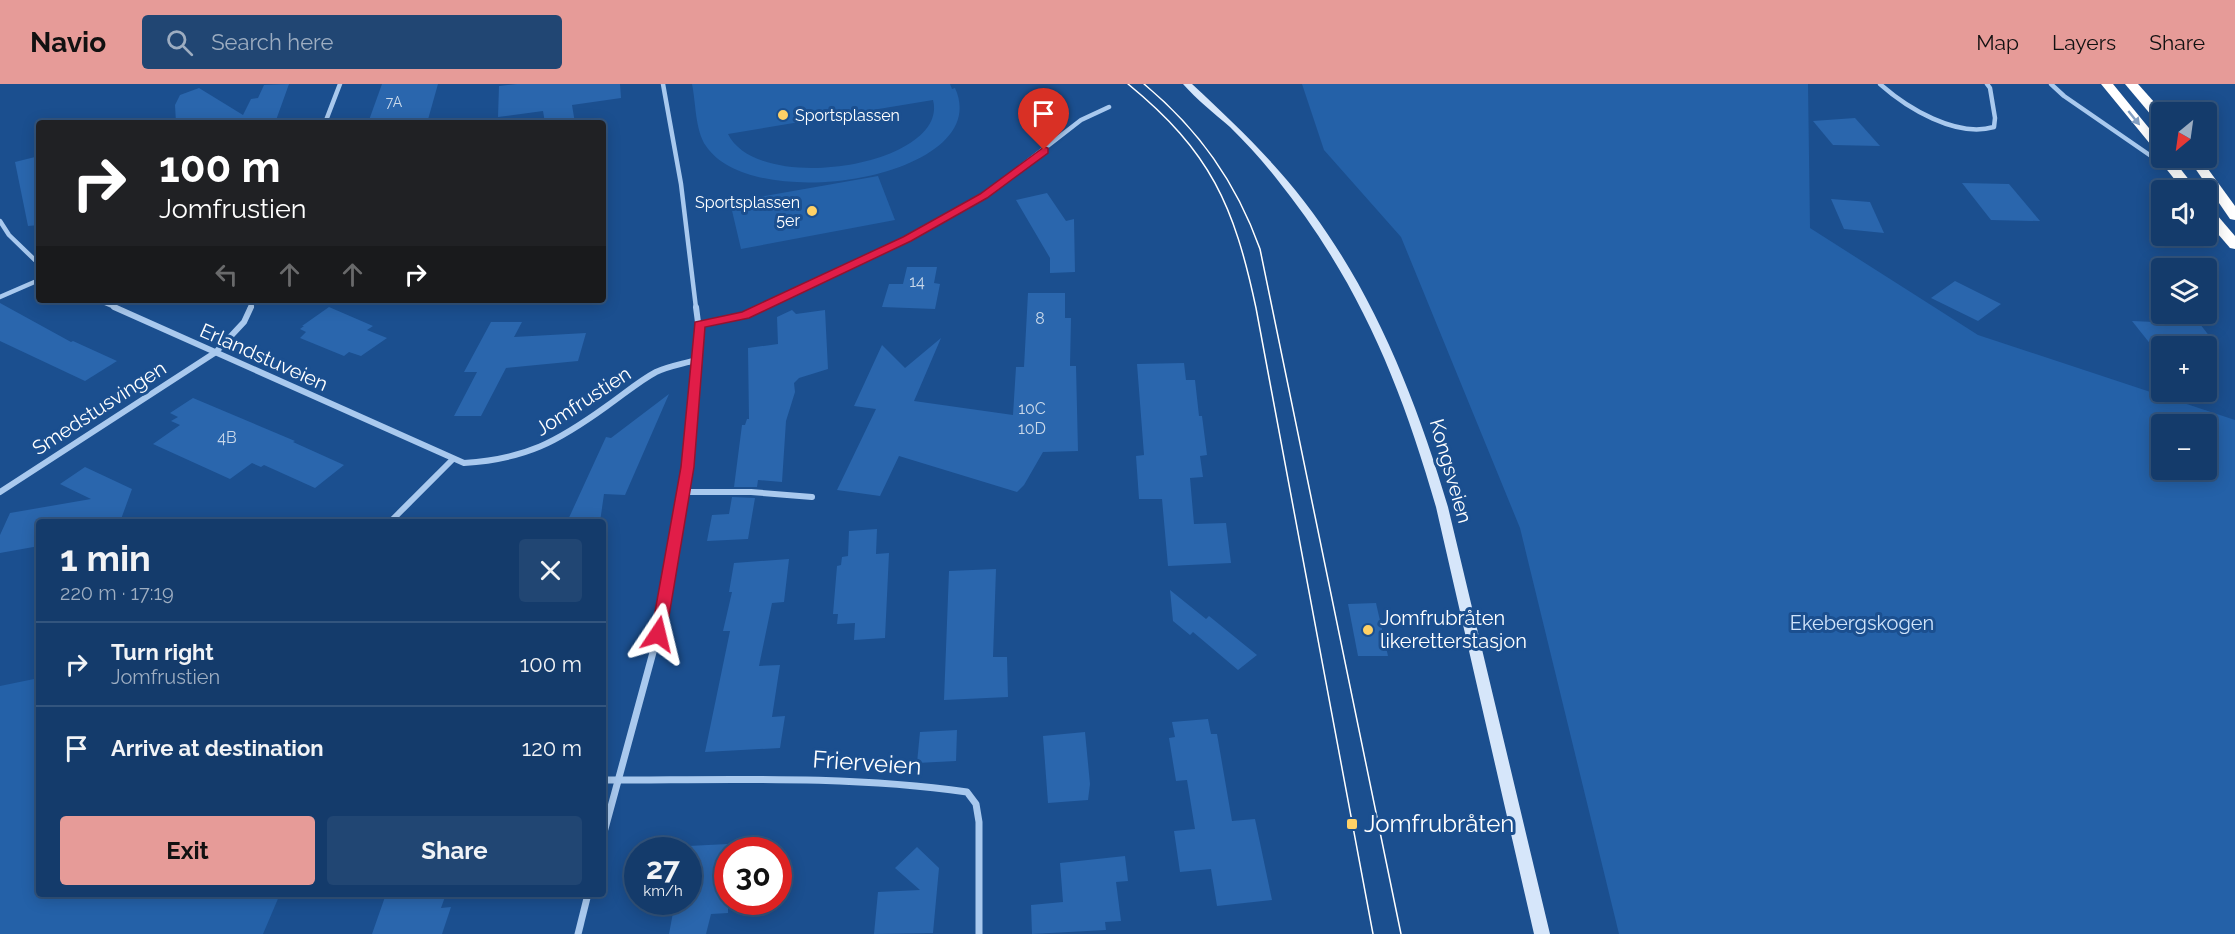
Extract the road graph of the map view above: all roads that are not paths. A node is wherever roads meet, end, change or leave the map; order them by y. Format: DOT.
graph roads {
  1 [pos="340,84"];
  2 [pos="663,84"];
  3 [pos="1187,84"];
  4 [pos="1880,84"];
  5 [pos="1987,84"];
  6 [pos="2051,84"];
  7 [pos="2107,84"];
  8 [pos="2131,84"];
  9 [pos="1109,107"];
  10 [pos="2151,107"];
  11 [pos="326,120"];
  12 [pos="2151,139"];
  13 [pos="2173,168"];
  14 [pos="2201,168"];
  15 [pos="2180,177"];
  16 [pos="2182,180"];
  17 [pos="2235,216"];
  18 [pos="0,221"];
  19 [pos="2217,225"];
  20 [pos="2235,245"];
  21 [pos="36,261"];
  22 [pos="36,281"];
  23 [pos="0,297"];
  24 [pos="105,303"];
  25 [pos="253,303"];
  26 [pos="699,325"];
  27 [pos="216,352"];
  28 [pos="696,360"];
  29 [pos="418,441"];
  30 [pos="452,460"];
  31 [pos="0,492"];
  32 [pos="682,492"];
  33 [pos="812,497"];
  34 [pos="393,519"];
  35 [pos="606,780"];
  36 [pos="618,780"];
  37 [pos="606,825"];
  38 [pos="587,897"];
  39 [pos="578,934"];
  40 [pos="979,934"];
  41 [pos="1542,934"];
  1 -- 11 [label="street"];
  2 -- 26 [label="street"];
  3 -- 41 [label="main road, Kongsveien"];
  4 -- 5 [label="street"];
  6 -- 15 [label="street"];
  7 -- 12 [label="highway, one-way"];
  8 -- 10 [label="highway"];
  9 -- 26 [label="street"];
  13 -- 15 [label="highway"];
  14 -- 17 [label="highway"];
  15 -- 16 [label="highway"];
  18 -- 21 [label="street"];
  19 -- 20 [label="highway"];
  22 -- 23 [label="street"];
  24 -- 27 [label="street, Erlandstuveien"];
  25 -- 27 [label="street, Smedstusvingen"];
  26 -- 28 [label="street"];
  27 -- 29 [label="street, Erlandstuveien"];
  27 -- 31 [label="street, Smedstusvingen"];
  28 -- 30 [label="street, Jomfrustien"];
  28 -- 32 [label="street"];
  29 -- 30 [label="street, Jomfrustien"];
  30 -- 34 [label="street"];
  32 -- 33 [label="street"];
  32 -- 36 [label="street"];
  35 -- 36 [label="street"];
  36 -- 37 [label="street"];
  36 -- 40 [label="street, Frierveien"];
  38 -- 39 [label="street"];
}
